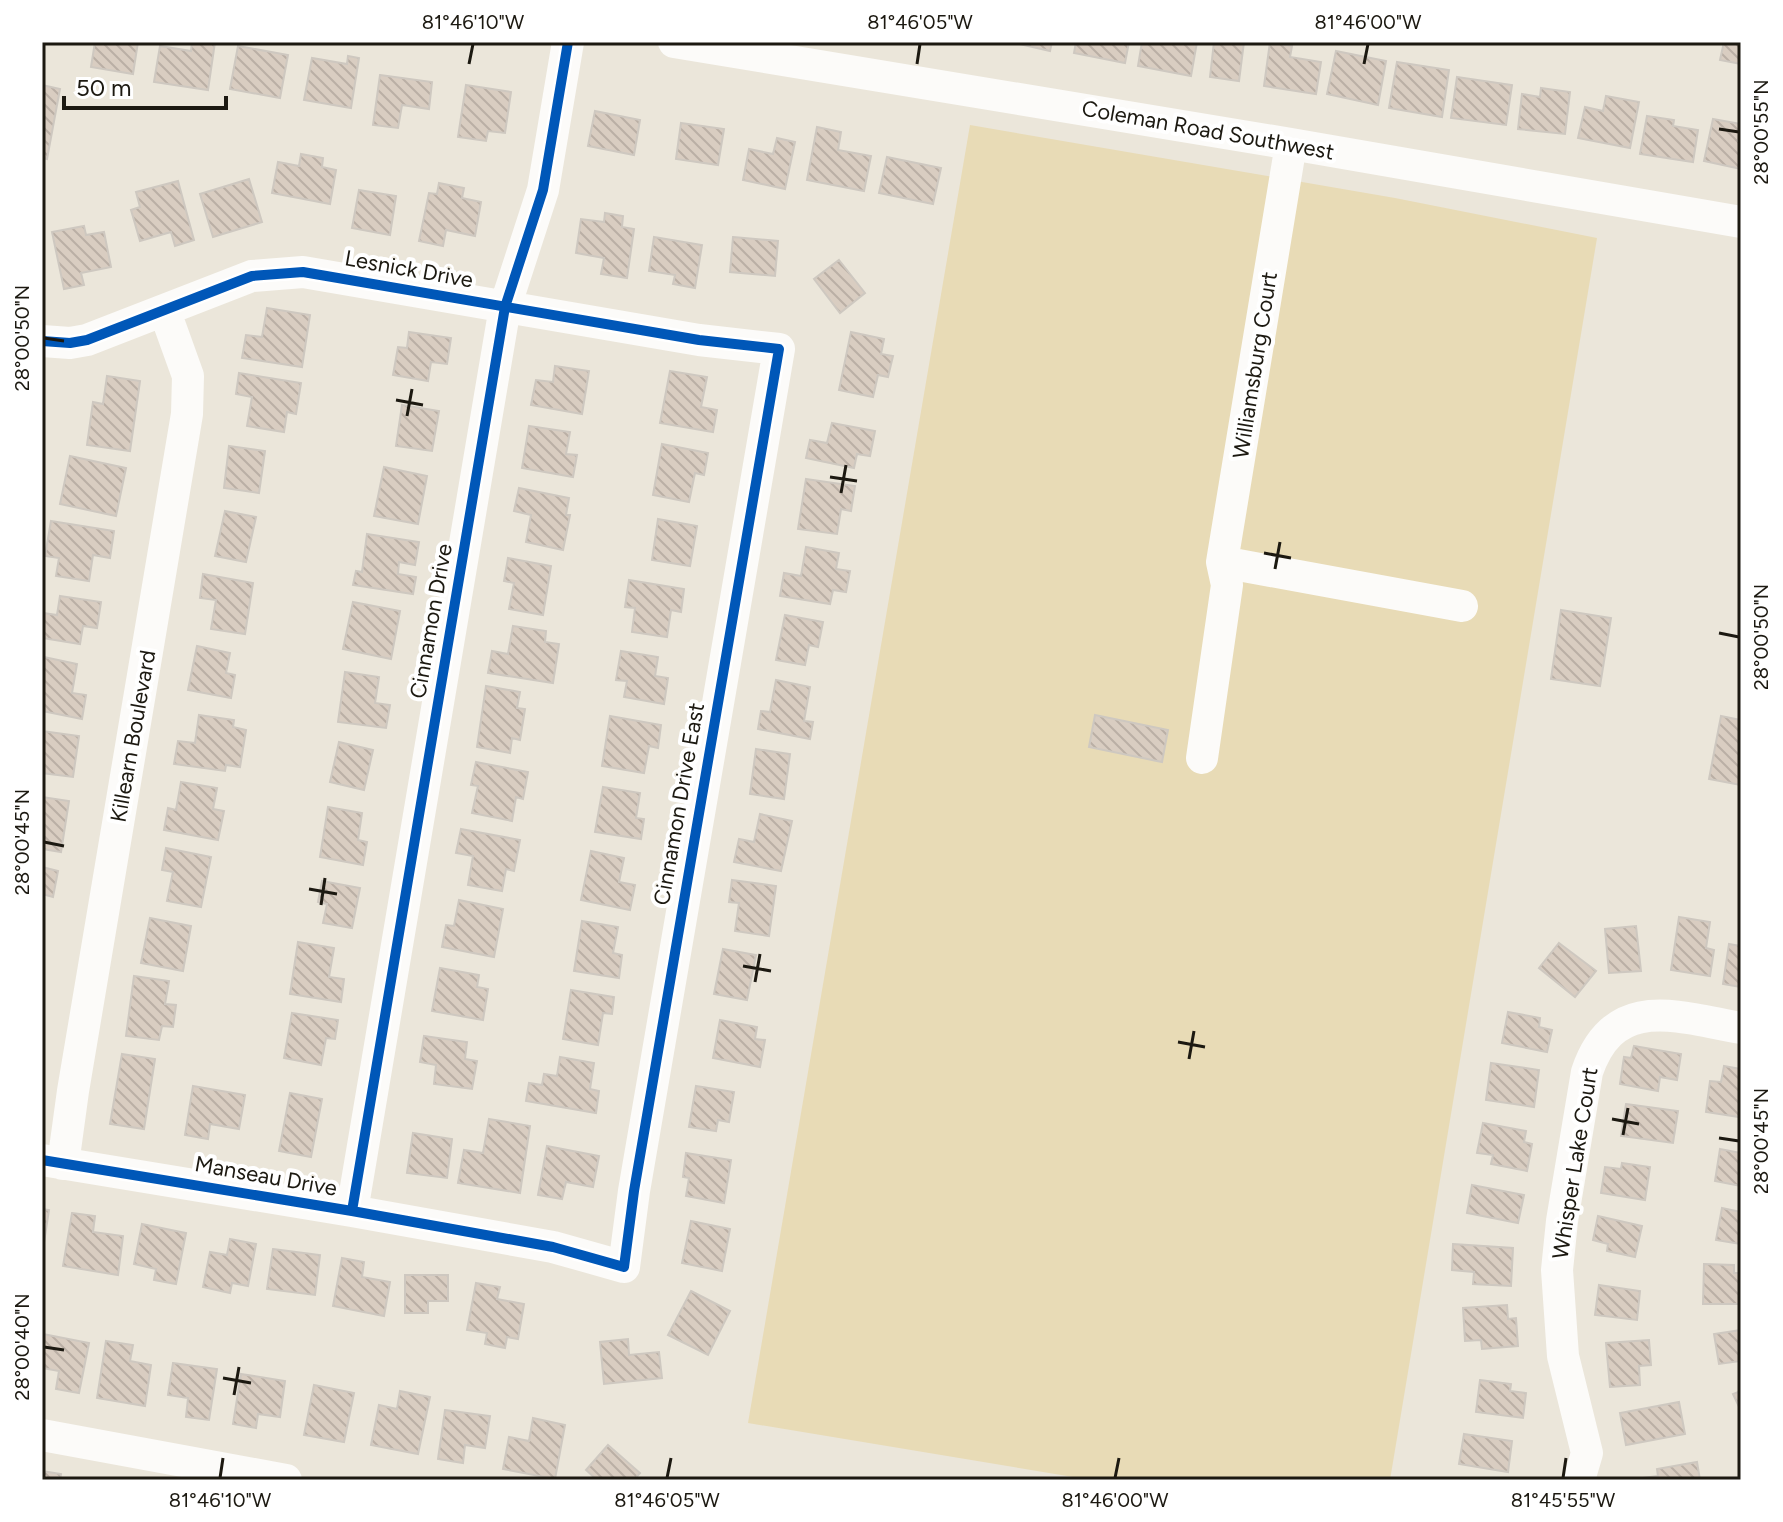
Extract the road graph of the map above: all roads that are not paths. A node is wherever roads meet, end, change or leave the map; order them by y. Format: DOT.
graph roads {
  1 [pos="568,42"];
  2 [pos="674,42"];
  3 [pos="770,50"];
  4 [pos="1291,144"];
  5 [pos="1741,222"];
  6 [pos="505,307"];
  7 [pos="165,312"];
  8 [pos="42,341"];
  9 [pos="779,349"];
  10 [pos="1224,574"];
  11 [pos="1462,606"];
  12 [pos="1202,758"];
  13 [pos="1741,1028"];
  14 [pos="52,1162"];
  15 [pos="352,1211"];
  16 [pos="624,1267"];
  17 [pos="42,1435"];
  18 [pos="286,1480"];
  19 [pos="1579,1480"];
  1 -- 6 [label="street, Cinnamon Drive"];
  2 -- 3 [label="street, Coleman Road Southwest"];
  3 -- 4 [label="street, Coleman Road Southwest"];
  4 -- 5 [label="street, Coleman Road Southwest"];
  4 -- 10 [label="street, Williamsburg Court"];
  6 -- 7 [label="street, Lesnick Drive"];
  6 -- 9 [label="street, Lesnick Drive"];
  6 -- 15 [label="street, Cinnamon Drive"];
  7 -- 8 [label="street, Lesnick Drive"];
  7 -- 14 [label="street, Killearn Boulevard"];
  9 -- 16 [label="street, Cinnamon Drive East"];
  10 -- 11 [label="street"];
  10 -- 12 [label="street, Williamsburg Court"];
  13 -- 19 [label="street, Whisper Lake Court"];
  14 -- 15 [label="street, Manseau Drive"];
  15 -- 16 [label="street, Manseau Drive"];
  17 -- 18 [label="street"];
}
